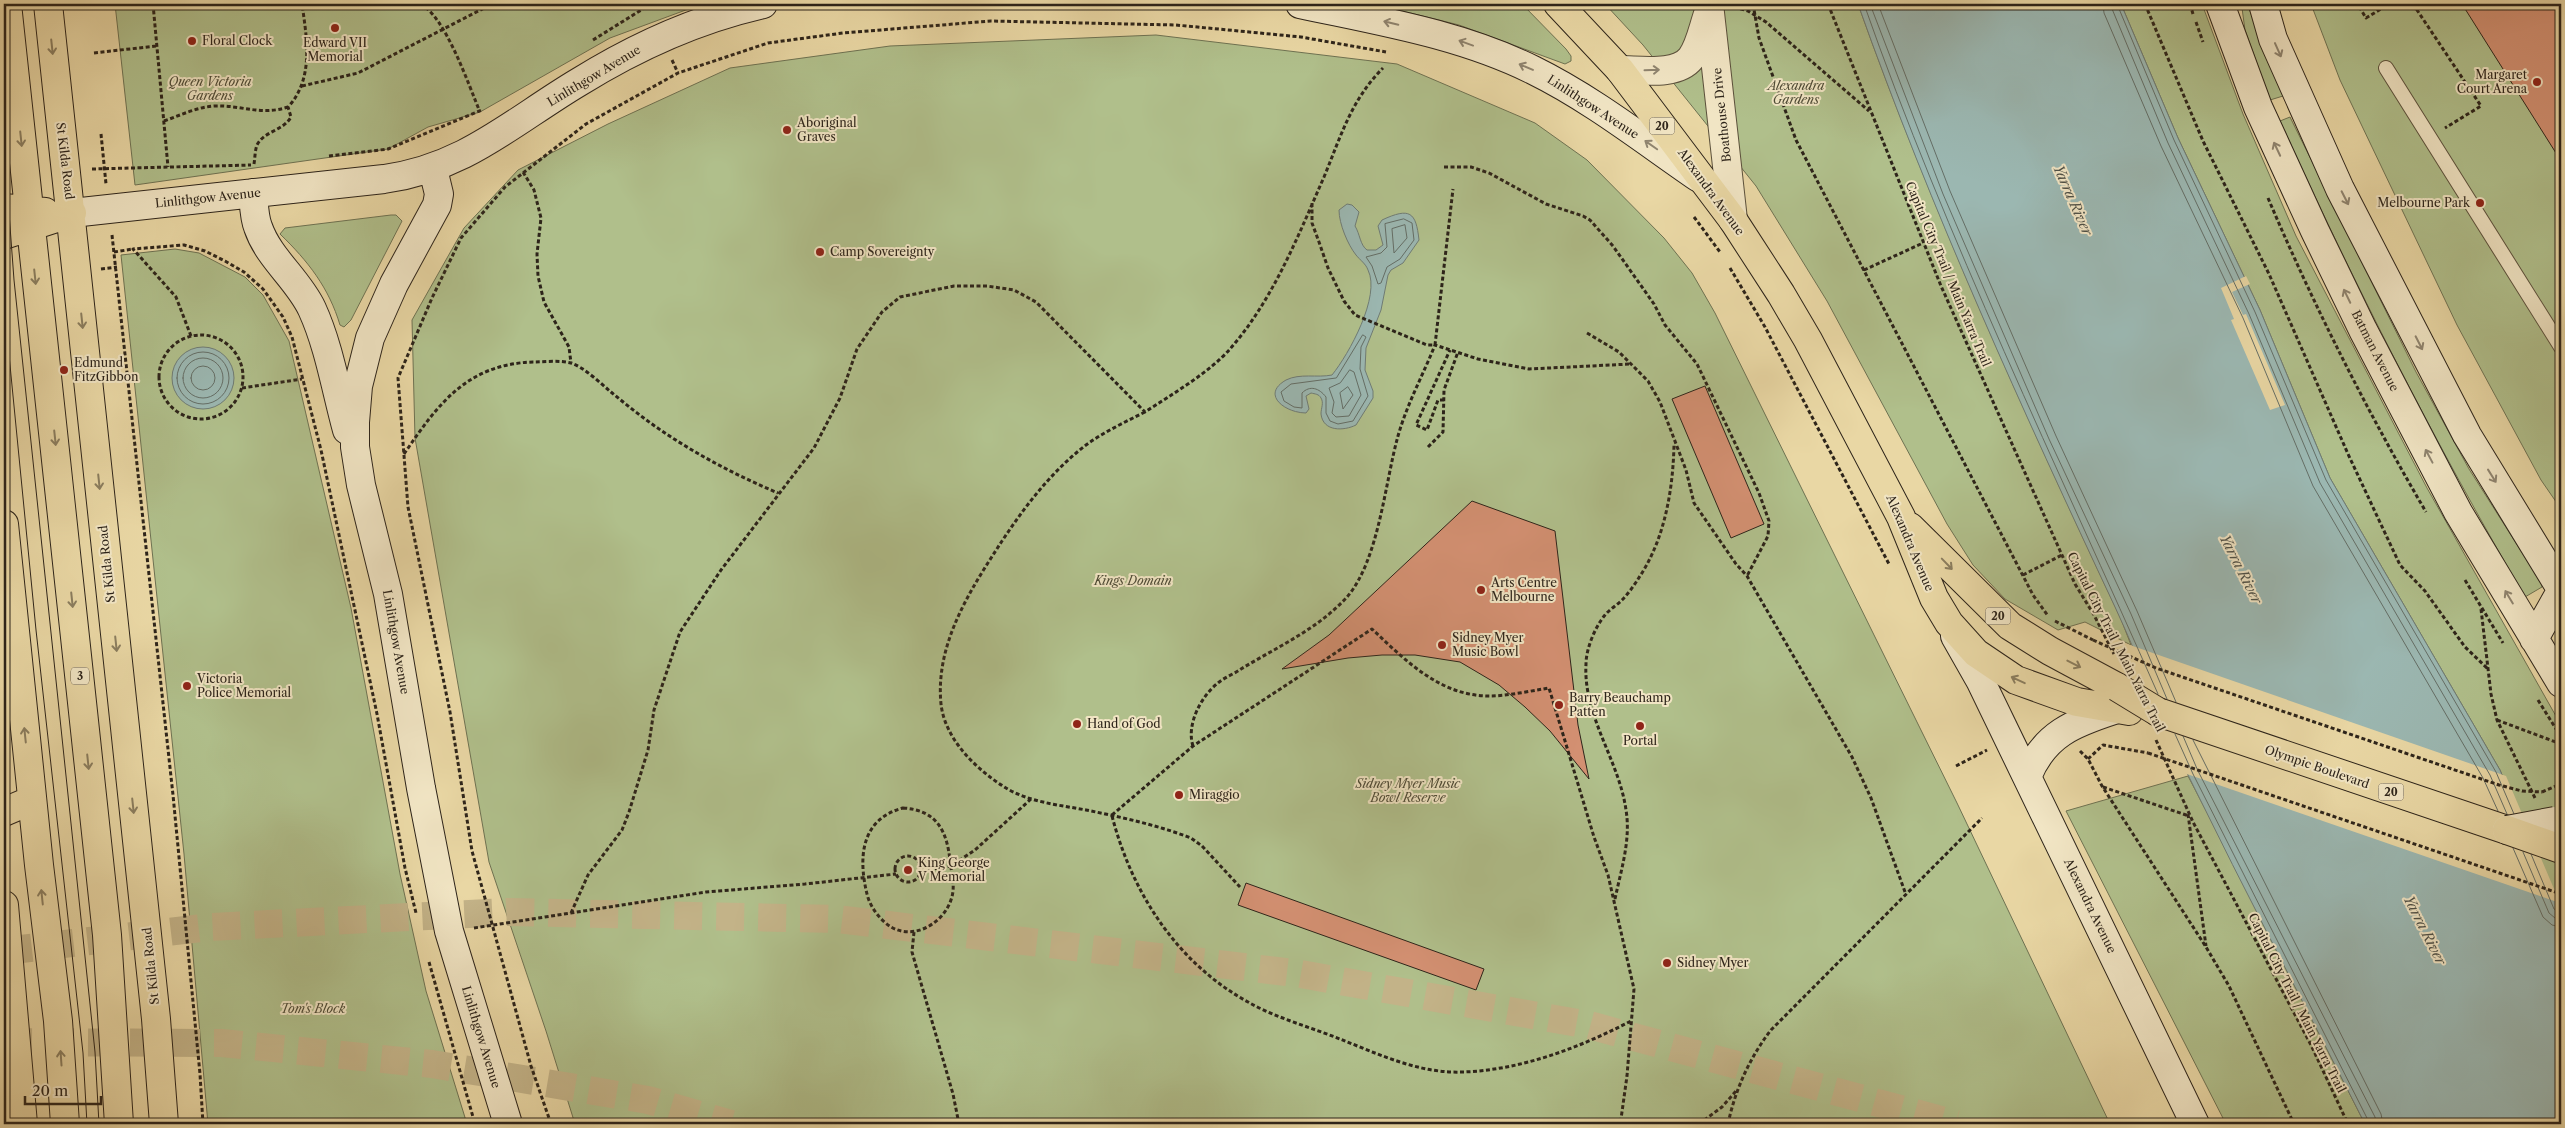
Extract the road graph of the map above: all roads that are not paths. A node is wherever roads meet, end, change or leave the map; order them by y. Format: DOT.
graph roads {
  1 [pos="7,4"];
  2 [pos="48,4"];
  3 [pos="763,4"];
  4 [pos="1300,4"];
  5 [pos="1558,4"];
  6 [pos="2220,4"];
  7 [pos="2263,4"];
  8 [pos="1709,7"];
  9 [pos="1331,8"];
  10 [pos="2386,68"];
  11 [pos="1620,70"];
  12 [pos="433,168"];
  13 [pos="1704,182"];
  14 [pos="253,193"];
  15 [pos="72,213"];
  16 [pos="21,216"];
  17 [pos="1733,220"];
  18 [pos="4,235"];
  19 [pos="2561,347"];
  20 [pos="361,485"];
  21 [pos="1901,517"];
  22 [pos="4,524"];
  23 [pos="2561,590"];
  24 [pos="1939,608"];
  25 [pos="2534,639"];
  26 [pos="2561,683"];
  27 [pos="2120,702"];
  28 [pos="2026,777"];
  29 [pos="32,800"];
  30 [pos="4,812"];
  31 [pos="2558,820"];
  32 [pos="2507,830"];
  33 [pos="2561,849"];
  34 [pos="4,905"];
  35 [pos="7,965"];
  36 [pos="24,1124"];
  37 [pos="65,1124"];
  38 [pos="119,1124"];
  39 [pos="164,1124"];
  40 [pos="508,1124"];
  41 [pos="2195,1124"];
  1 -- 16 [label="main road, one-way"];
  2 -- 15 [label="main road, St Kilda Road, one-way"];
  3 -- 12 [label="street, Linlithgow Avenue"];
  4 -- 9 [label="street, Linlithgow Avenue"];
  5 -- 11 [label="main road, Alexandra Avenue / 20"];
  25 -- 6 [label="street, Batman Avenue, one-way"];
  7 -- 23 [label="street, one-way"];
  11 -- 8 [label="street, one-way"];
  8 -- 17 [label="street, Boathouse Drive"];
  13 -- 9 [label="street, Linlithgow Avenue, one-way"];
  10 -- 19 [label="lane"];
  11 -- 13 [label="main road, Alexandra Avenue / 20"];
  12 -- 14 [label="street, Linlithgow Avenue"];
  12 -- 20 [label="street, Linlithgow Avenue"];
  13 -- 17 [label="main road, Alexandra Avenue / 20"];
  14 -- 15 [label="street, Linlithgow Avenue"];
  14 -- 20 [label="street"];
  15 -- 16 [label="main road"];
  15 -- 39 [label="main road, St Kilda Road, one-way"];
  16 -- 18 [label="main road"];
  16 -- 38 [label="main road, 3, one-way"];
  17 -- 21 [label="main road, Alexandra Avenue / 20"];
  20 -- 40 [label="street, Linlithgow Avenue"];
  21 -- 24 [label="main road, Alexandra Avenue / 20"];
  21 -- 27 [label="main road, Olympic Boulevard / 20, one-way"];
  29 -- 22 [label="main road, one-way"];
  23 -- 25 [label="street"];
  27 -- 24 [label="main road, Olympic Boulevard / 20, one-way"];
  24 -- 28 [label="street, Alexandra Avenue"];
  25 -- 26 [label="street, Batman Avenue"];
  27 -- 28 [label="street"];
  27 -- 32 [label="main road, Olympic Boulevard / 20"];
  28 -- 41 [label="street, Alexandra Avenue"];
  29 -- 30 [label="main road"];
  37 -- 29 [label="main road, one-way"];
  31 -- 32 [label="street, bridge"];
  32 -- 33 [label="main road, Olympic Boulevard / 20, bridge"];
  34 -- 35 [label="main road"];
  35 -- 36 [label="main road"];
}
